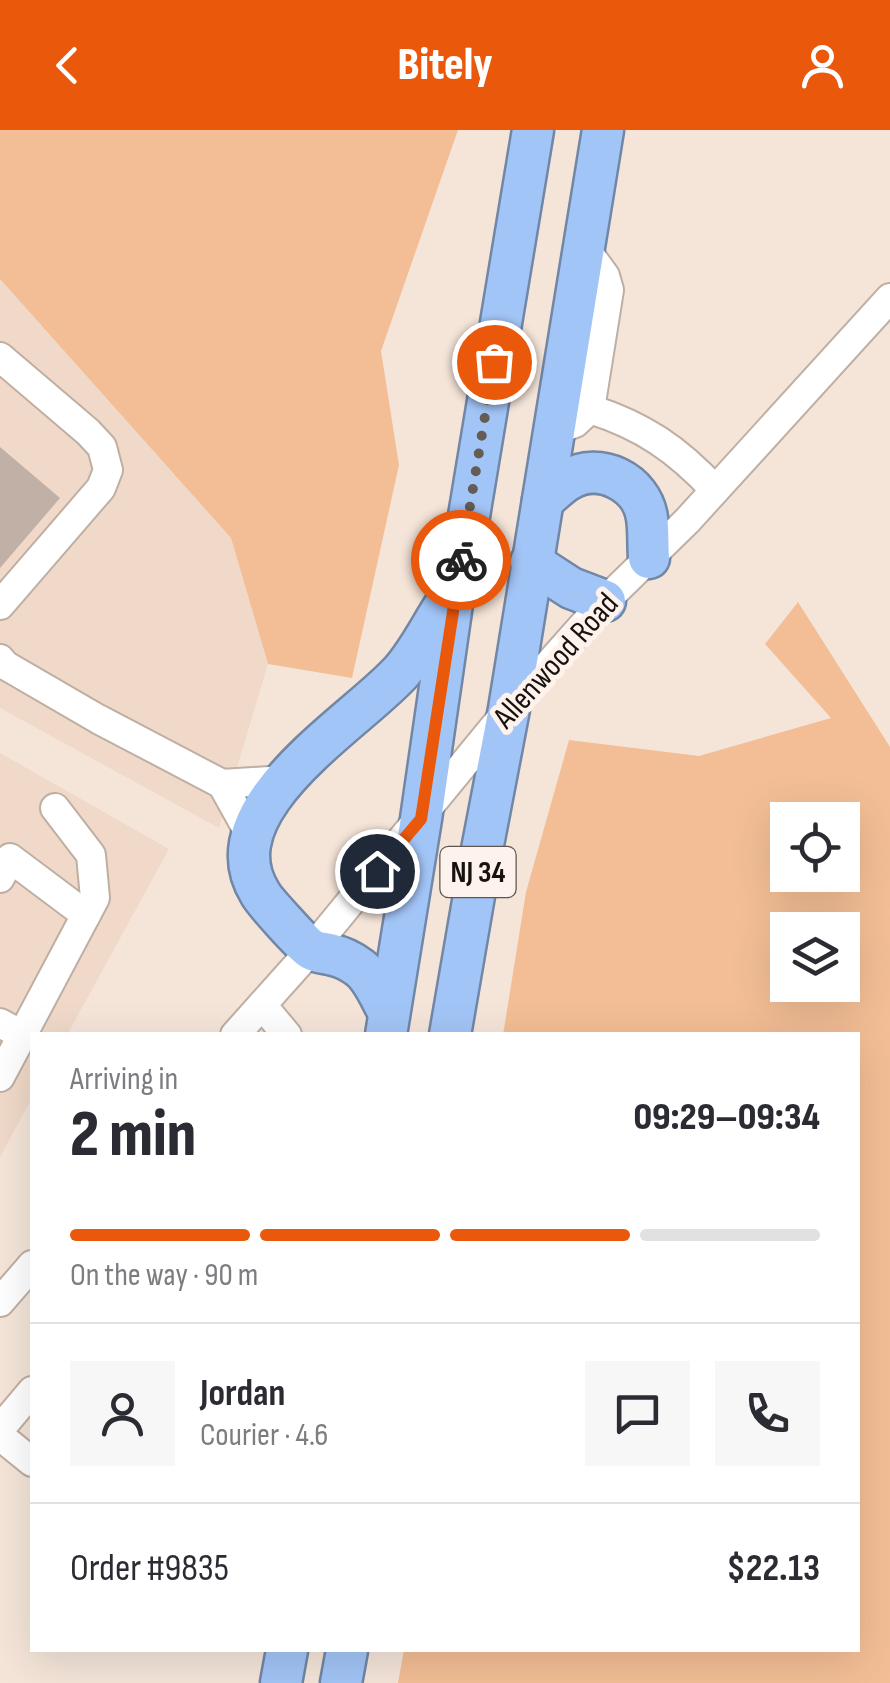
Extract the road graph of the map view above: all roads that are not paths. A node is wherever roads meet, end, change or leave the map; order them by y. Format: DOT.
graph roads {
  1 [pos="533,130"];
  2 [pos="602,130"];
  3 [pos="584,247"];
  4 [pos="890,298"];
  5 [pos="0,356"];
  6 [pos="590,409"];
  7 [pos="554,431"];
  8 [pos="715,490"];
  9 [pos="543,500"];
  10 [pos="649,558"];
  11 [pos="531,562"];
  12 [pos="454,590"];
  13 [pos="605,601"];
  14 [pos="0,606"];
  15 [pos="0,659"];
  16 [pos="509,709"];
  17 [pos="285,780"];
  18 [pos="222,784"];
  19 [pos="55,808"];
  20 [pos="421,819"];
  21 [pos="252,838"];
  22 [pos="5,868"];
  23 [pos="86,915"];
  24 [pos="312,950"];
  25 [pos="262,1005"];
  26 [pos="388,1024"];
  27 [pos="11,1029"];
  28 [pos="238,1032"];
  29 [pos="284,1032"];
  30 [pos="450,1032"];
  31 [pos="0,1077"];
  32 [pos="30,1266"];
  33 [pos="0,1302"];
  34 [pos="30,1394"];
  35 [pos="0,1432"];
  36 [pos="30,1460"];
  37 [pos="347,1652"];
  38 [pos="342,1683"];
  1 -- 12 [label="highway, NJ 34"];
  2 -- 3 [label="highway"];
  3 -- 6 [label="street"];
  3 -- 7 [label="highway"];
  4 -- 8 [label="street, Allenwood Road"];
  5 -- 14 [label="street"];
  6 -- 7 [label="street"];
  6 -- 8 [label="street"];
  7 -- 9 [label="highway"];
  8 -- 10 [label="street, Allenwood Road"];
  9 -- 10 [label="highway"];
  9 -- 11 [label="highway"];
  10 -- 13 [label="street, Allenwood Road"];
  11 -- 13 [label="highway"];
  11 -- 16 [label="highway"];
  12 -- 17 [label="highway"];
  12 -- 20 [label="highway, NJ 34"];
  13 -- 16 [label="street, Allenwood Road"];
  15 -- 18 [label="street"];
  16 -- 20 [label="street, Allenwood Road"];
  16 -- 30 [label="highway, NJ 34"];
  17 -- 18 [label="street"];
  17 -- 21 [label="highway"];
  18 -- 21 [label="street"];
  19 -- 23 [label="street"];
  20 -- 24 [label="street, Allenwood Road"];
  20 -- 26 [label="highway, NJ 34"];
  21 -- 24 [label="highway"];
  22 -- 23 [label="street"];
  23 -- 27 [label="street"];
  24 -- 25 [label="street, Allenwood Road"];
  24 -- 26 [label="highway"];
  25 -- 28 [label="street, Allenwood Road"];
  25 -- 29 [label="street"];
  27 -- 31 [label="street"];
  32 -- 33 [label="street"];
  34 -- 35 [label="street"];
  35 -- 36 [label="street"];
  37 -- 38 [label="highway"];
}
